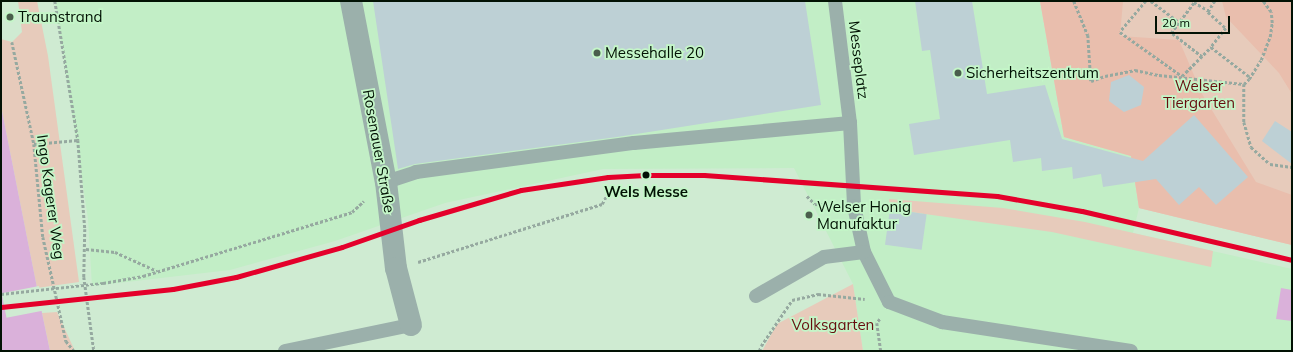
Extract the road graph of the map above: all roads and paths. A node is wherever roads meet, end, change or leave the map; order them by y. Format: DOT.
graph roads {
  1 [pos="55,1"];
  2 [pos="351,1"];
  3 [pos="835,1"];
  4 [pos="1074,1"];
  5 [pos="1146,1"];
  6 [pos="1151,1"];
  7 [pos="1216,1"];
  8 [pos="1263,1"];
  9 [pos="1209,11"];
  10 [pos="1179,22"];
  11 [pos="12,42"];
  12 [pos="1211,47"];
  13 [pos="1202,57"];
  14 [pos="1182,76"];
  15 [pos="1250,77"];
  16 [pos="1244,84"];
  17 [pos="850,123"];
  18 [pos="78,140"];
  19 [pos="34,144"];
  20 [pos="1292,167"];
  21 [pos="386,182"];
  22 [pos="609,191"];
  23 [pos="807,196"];
  24 [pos="842,205"];
  25 [pos="86,249"];
  26 [pos="864,252"];
  27 [pos="396,268"];
  28 [pos="157,271"];
  29 [pos="1,294"];
  30 [pos="756,296"];
  31 [pos="889,302"];
  32 [pos="411,325"];
  33 [pos="74,351"];
  34 [pos="94,351"];
  35 [pos="285,351"];
  36 [pos="759,351"];
  37 [pos="881,351"];
  38 [pos="1131,351"];
  1 -- 18 [label="path"];
  2 -- 21 [label="street, Rosenauer Straße"];
  3 -- 17 [label="lane, Messeplatz"];
  4 -- 14 [label="path"];
  5 -- 14 [label="path"];
  6 -- 10 [label="path"];
  7 -- 9 [label="path"];
  8 -- 15 [label="path"];
  9 -- 10 [label="path"];
  9 -- 12 [label="path"];
  10 -- 13 [label="path"];
  11 -- 19 [label="path, Ingo Kagerer Weg"];
  12 -- 13 [label="path"];
  12 -- 15 [label="path"];
  13 -- 14 [label="path"];
  14 -- 16 [label="path"];
  15 -- 16 [label="path"];
  16 -- 20 [label="path"];
  17 -- 21 [label="lane"];
  17 -- 26 [label="lane, Messeplatz"];
  18 -- 19 [label="path"];
  18 -- 25 [label="path"];
  19 -- 33 [label="path, Ingo Kagerer Weg"];
  21 -- 27 [label="street, Rosenauer Straße"];
  21 -- 28 [label="path"];
  22 -- 27 [label="path"];
  23 -- 24 [label="path"];
  25 -- 28 [label="path"];
  25 -- 34 [label="path"];
  26 -- 30 [label="lane"];
  26 -- 31 [label="lane, Messeplatz"];
  27 -- 32 [label="street, Rosenauer Straße"];
  28 -- 29 [label="path"];
  31 -- 36 [label="path"];
  31 -- 37 [label="path"];
  31 -- 38 [label="lane"];
  32 -- 35 [label="lane"];
}
